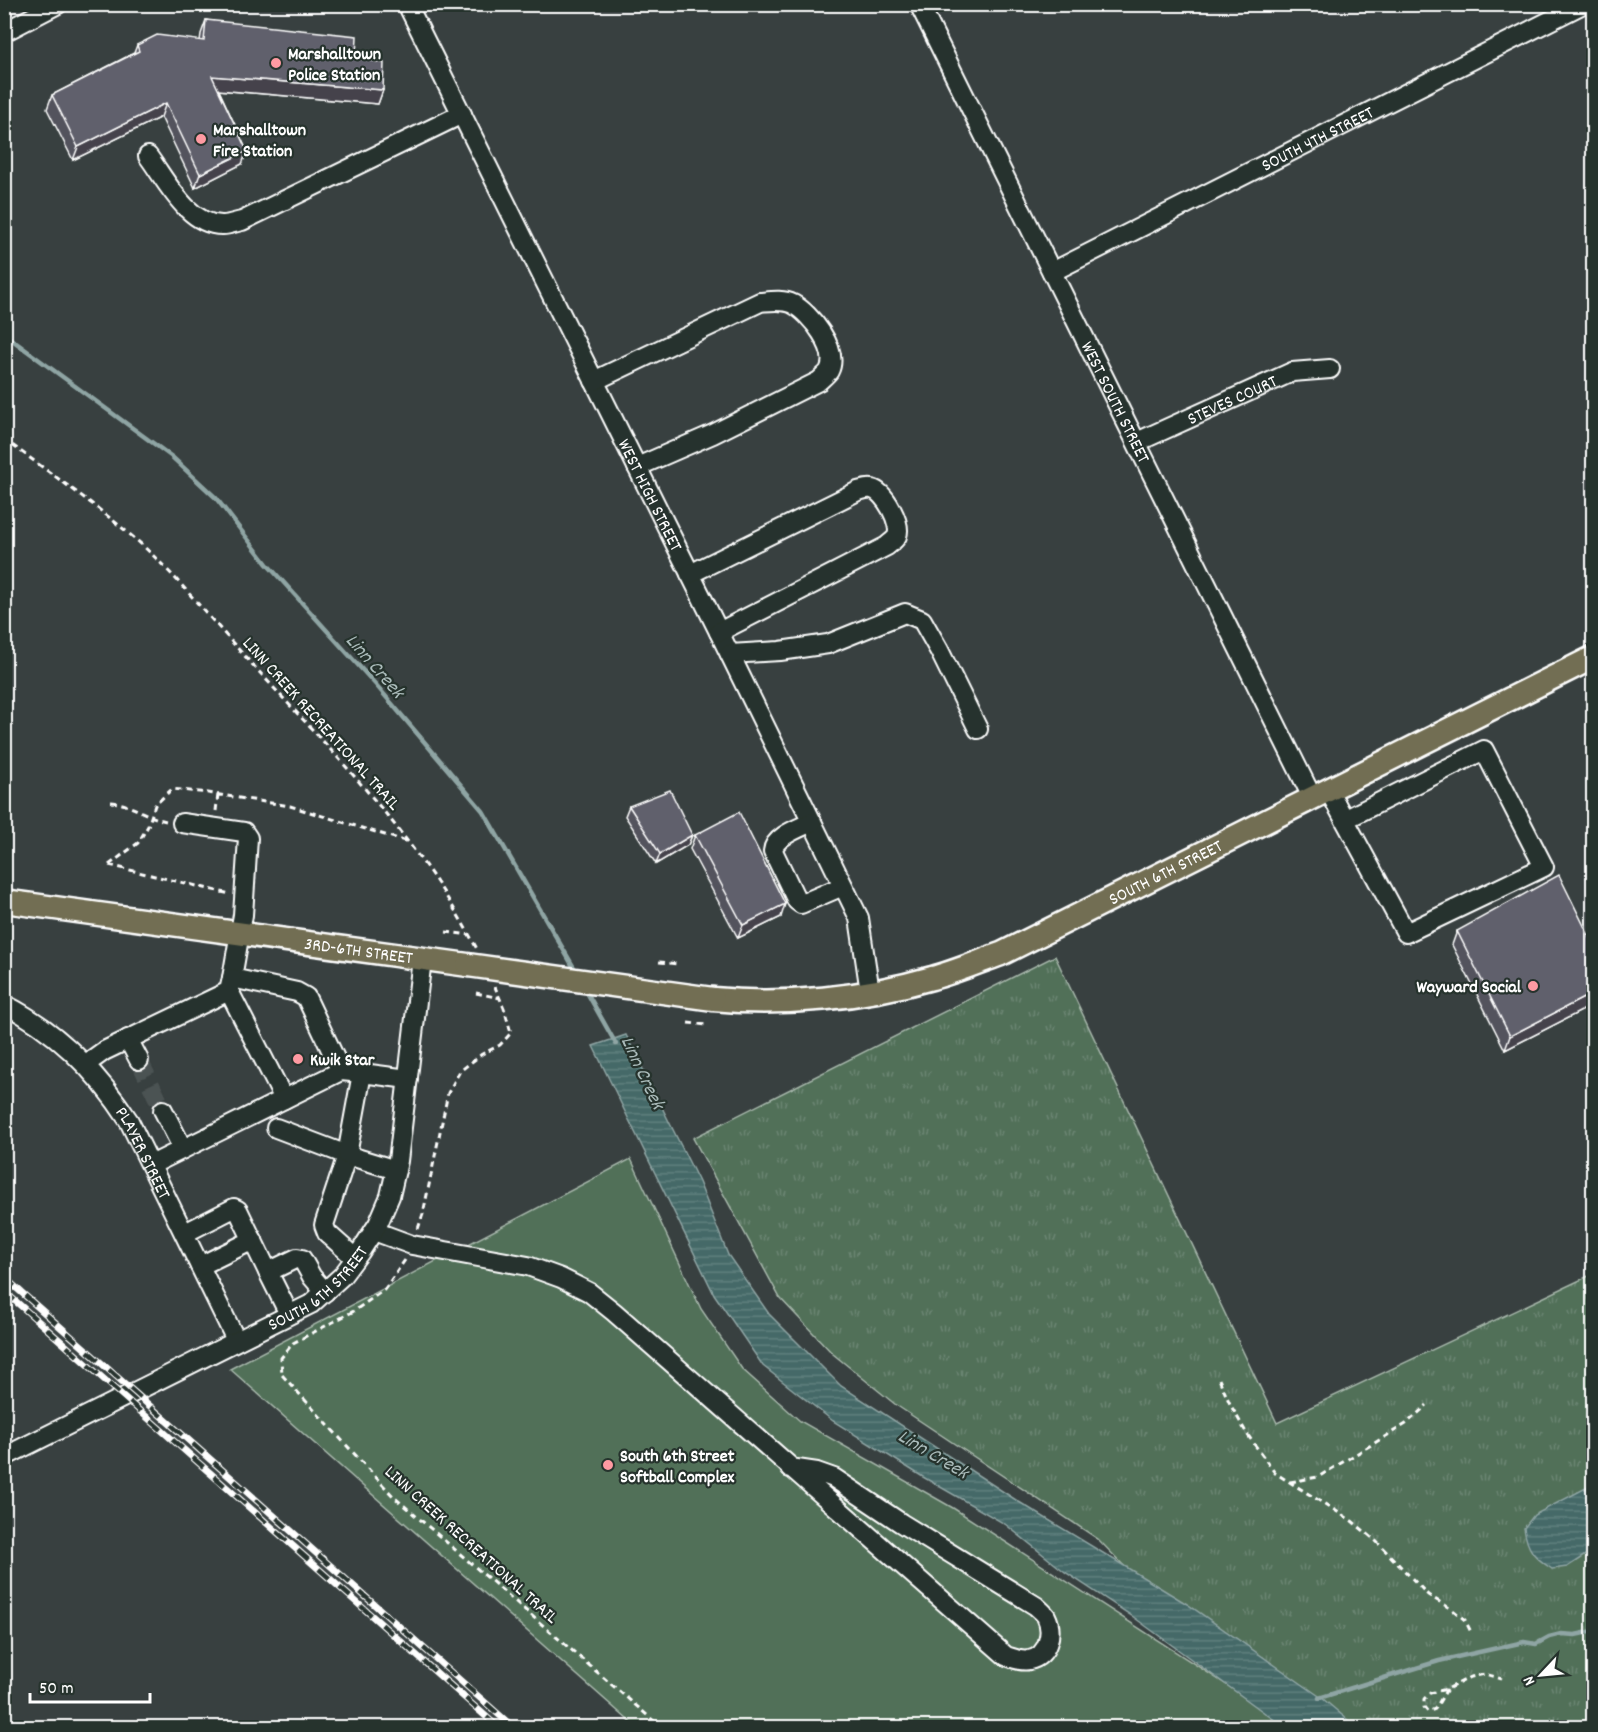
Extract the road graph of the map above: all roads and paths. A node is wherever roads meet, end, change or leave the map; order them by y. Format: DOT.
graph roads {
  1 [pos="58,4"];
  2 [pos="407,4"];
  3 [pos="919,4"];
  4 [pos="1583,4"];
  5 [pos="4,32"];
  6 [pos="462,114"];
  7 [pos="148,156"];
  8 [pos="1052,273"];
  9 [pos="1330,369"];
  10 [pos="594,381"];
  11 [pos="4,439"];
  12 [pos="1137,442"];
  13 [pos="637,467"];
  14 [pos="690,574"];
  15 [pos="719,632"];
  16 [pos="730,654"];
  17 [pos="1593,657"];
  18 [pos="978,729"];
  19 [pos="1321,795"];
  20 [pos="111,802"];
  21 [pos="1346,819"];
  22 [pos="812,822"];
  23 [pos="182,823"];
  24 [pos="109,865"];
  25 [pos="843,886"];
  26 [pos="244,898"];
  27 [pos="4,901"];
  28 [pos="446,932"];
  29 [pos="240,933"];
  30 [pos="470,935"];
  31 [pos="473,957"];
  32 [pos="422,959"];
  33 [pos="659,962"];
  34 [pos="679,964"];
  35 [pos="491,978"];
  36 [pos="231,985"];
  37 [pos="870,992"];
  38 [pos="476,993"];
  39 [pos="500,998"];
  40 [pos="713,999"];
  41 [pos="4,1004"];
  42 [pos="688,1023"];
  43 [pos="707,1025"];
  44 [pos="128,1039"];
  45 [pos="139,1060"];
  46 [pos="86,1064"];
  47 [pos="341,1071"];
  48 [pos="362,1073"];
  49 [pos="408,1080"];
  50 [pos="284,1099"];
  51 [pos="163,1110"];
  52 [pos="276,1128"];
  53 [pos="183,1149"];
  54 [pos="346,1155"];
  55 [pos="151,1165"];
  56 [pos="396,1170"];
  57 [pos="374,1231"];
  58 [pos="184,1233"];
  59 [pos="253,1240"];
  60 [pos="411,1245"];
  61 [pos="355,1258"];
  62 [pos="200,1266"];
  63 [pos="268,1272"];
  64 [pos="325,1292"];
  65 [pos="290,1314"];
  66 [pos="236,1340"];
  67 [pos="1220,1379"];
  68 [pos="1427,1405"];
  69 [pos="4,1456"];
  70 [pos="790,1468"];
  71 [pos="1288,1482"];
  72 [pos="1471,1632"];
  73 [pos="1480,1669"];
  74 [pos="1481,1675"];
  75 [pos="1502,1679"];
  76 [pos="1447,1689"];
  77 [pos="662,1728"];
  1 -- 5 [label="street"];
  2 -- 6 [label="street, WEST HIGH STREET"];
  3 -- 8 [label="street, WEST SOUTH STREET"];
  4 -- 8 [label="street, SOUTH 4TH STREET"];
  6 -- 7 [label="street"];
  6 -- 10 [label="street, WEST HIGH STREET"];
  8 -- 12 [label="street, WEST SOUTH STREET"];
  9 -- 12 [label="street, STEVES COURT"];
  10 -- 13 [label="street, WEST HIGH STREET"];
  10 -- 13 [label="street"];
  11 -- 30 [label="path, LINN CREEK RECREATIONAL TRAIL"];
  12 -- 19 [label="street, WEST SOUTH STREET"];
  13 -- 14 [label="street, WEST HIGH STREET"];
  14 -- 15 [label="street, WEST HIGH STREET"];
  14 -- 15 [label="street"];
  15 -- 16 [label="street, WEST HIGH STREET"];
  16 -- 18 [label="street"];
  16 -- 22 [label="street, WEST HIGH STREET"];
  17 -- 19 [label="main road, SOUTH 6TH STREET"];
  19 -- 21 [label="street, WEST SOUTH STREET"];
  19 -- 37 [label="main road, SOUTH 6TH STREET"];
  20 -- 23 [label="path"];
  21 -- 21 [label="street, WEST SOUTH STREET"];
  22 -- 25 [label="street, WEST HIGH STREET"];
  22 -- 25 [label="street"];
  23 -- 26 [label="street"];
  24 -- 26 [label="path"];
  25 -- 37 [label="street, WEST HIGH STREET"];
  26 -- 29 [label="street"];
  27 -- 29 [label="main road, 3RD-6TH STREET"];
  28 -- 30 [label="path"];
  29 -- 32 [label="main road, 3RD-6TH STREET"];
  29 -- 36 [label="street"];
  30 -- 31 [label="path, LINN CREEK RECREATIONAL TRAIL"];
  31 -- 32 [label="main road, 3RD-6TH STREET"];
  31 -- 40 [label="main road, 3RD-6TH STREET, bridge"];
  32 -- 49 [label="street, SOUTH 6TH STREET"];
  33 -- 34 [label="path"];
  35 -- 39 [label="path, LINN CREEK RECREATIONAL TRAIL"];
  36 -- 44 [label="street"];
  36 -- 47 [label="street"];
  36 -- 50 [label="street"];
  37 -- 40 [label="main road, SOUTH 6TH STREET"];
  38 -- 39 [label="path"];
  39 -- 60 [label="path, LINN CREEK RECREATIONAL TRAIL"];
  41 -- 46 [label="street, PLAYER STREET"];
  42 -- 43 [label="path"];
  44 -- 45 [label="street"];
  44 -- 46 [label="street"];
  46 -- 55 [label="street, PLAYER STREET"];
  47 -- 48 [label="street"];
  47 -- 50 [label="street"];
  48 -- 49 [label="street"];
  48 -- 54 [label="street"];
  49 -- 56 [label="street, SOUTH 6TH STREET"];
  50 -- 53 [label="street"];
  51 -- 53 [label="street"];
  52 -- 54 [label="street"];
  53 -- 55 [label="street"];
  54 -- 56 [label="street"];
  54 -- 61 [label="street"];
  55 -- 58 [label="street, PLAYER STREET"];
  56 -- 57 [label="street, SOUTH 6TH STREET"];
  57 -- 60 [label="street"];
  57 -- 61 [label="street, SOUTH 6TH STREET"];
  58 -- 59 [label="street"];
  58 -- 62 [label="street, PLAYER STREET"];
  59 -- 62 [label="street"];
  59 -- 63 [label="street"];
  60 -- 70 [label="street"];
  60 -- 77 [label="path, LINN CREEK RECREATIONAL TRAIL"];
  61 -- 64 [label="street, SOUTH 6TH STREET"];
  62 -- 66 [label="street, PLAYER STREET"];
  63 -- 64 [label="street"];
  63 -- 65 [label="street"];
  64 -- 65 [label="street, SOUTH 6TH STREET"];
  65 -- 66 [label="street, SOUTH 6TH STREET"];
  66 -- 69 [label="street, SOUTH 6TH STREET"];
  67 -- 71 [label="path"];
  68 -- 71 [label="path"];
  70 -- 70 [label="street"];
  71 -- 72 [label="path"];
  73 -- 74 [label="path"];
  74 -- 75 [label="path"];
  74 -- 76 [label="path"];
  76 -- 76 [label="path"];
}
